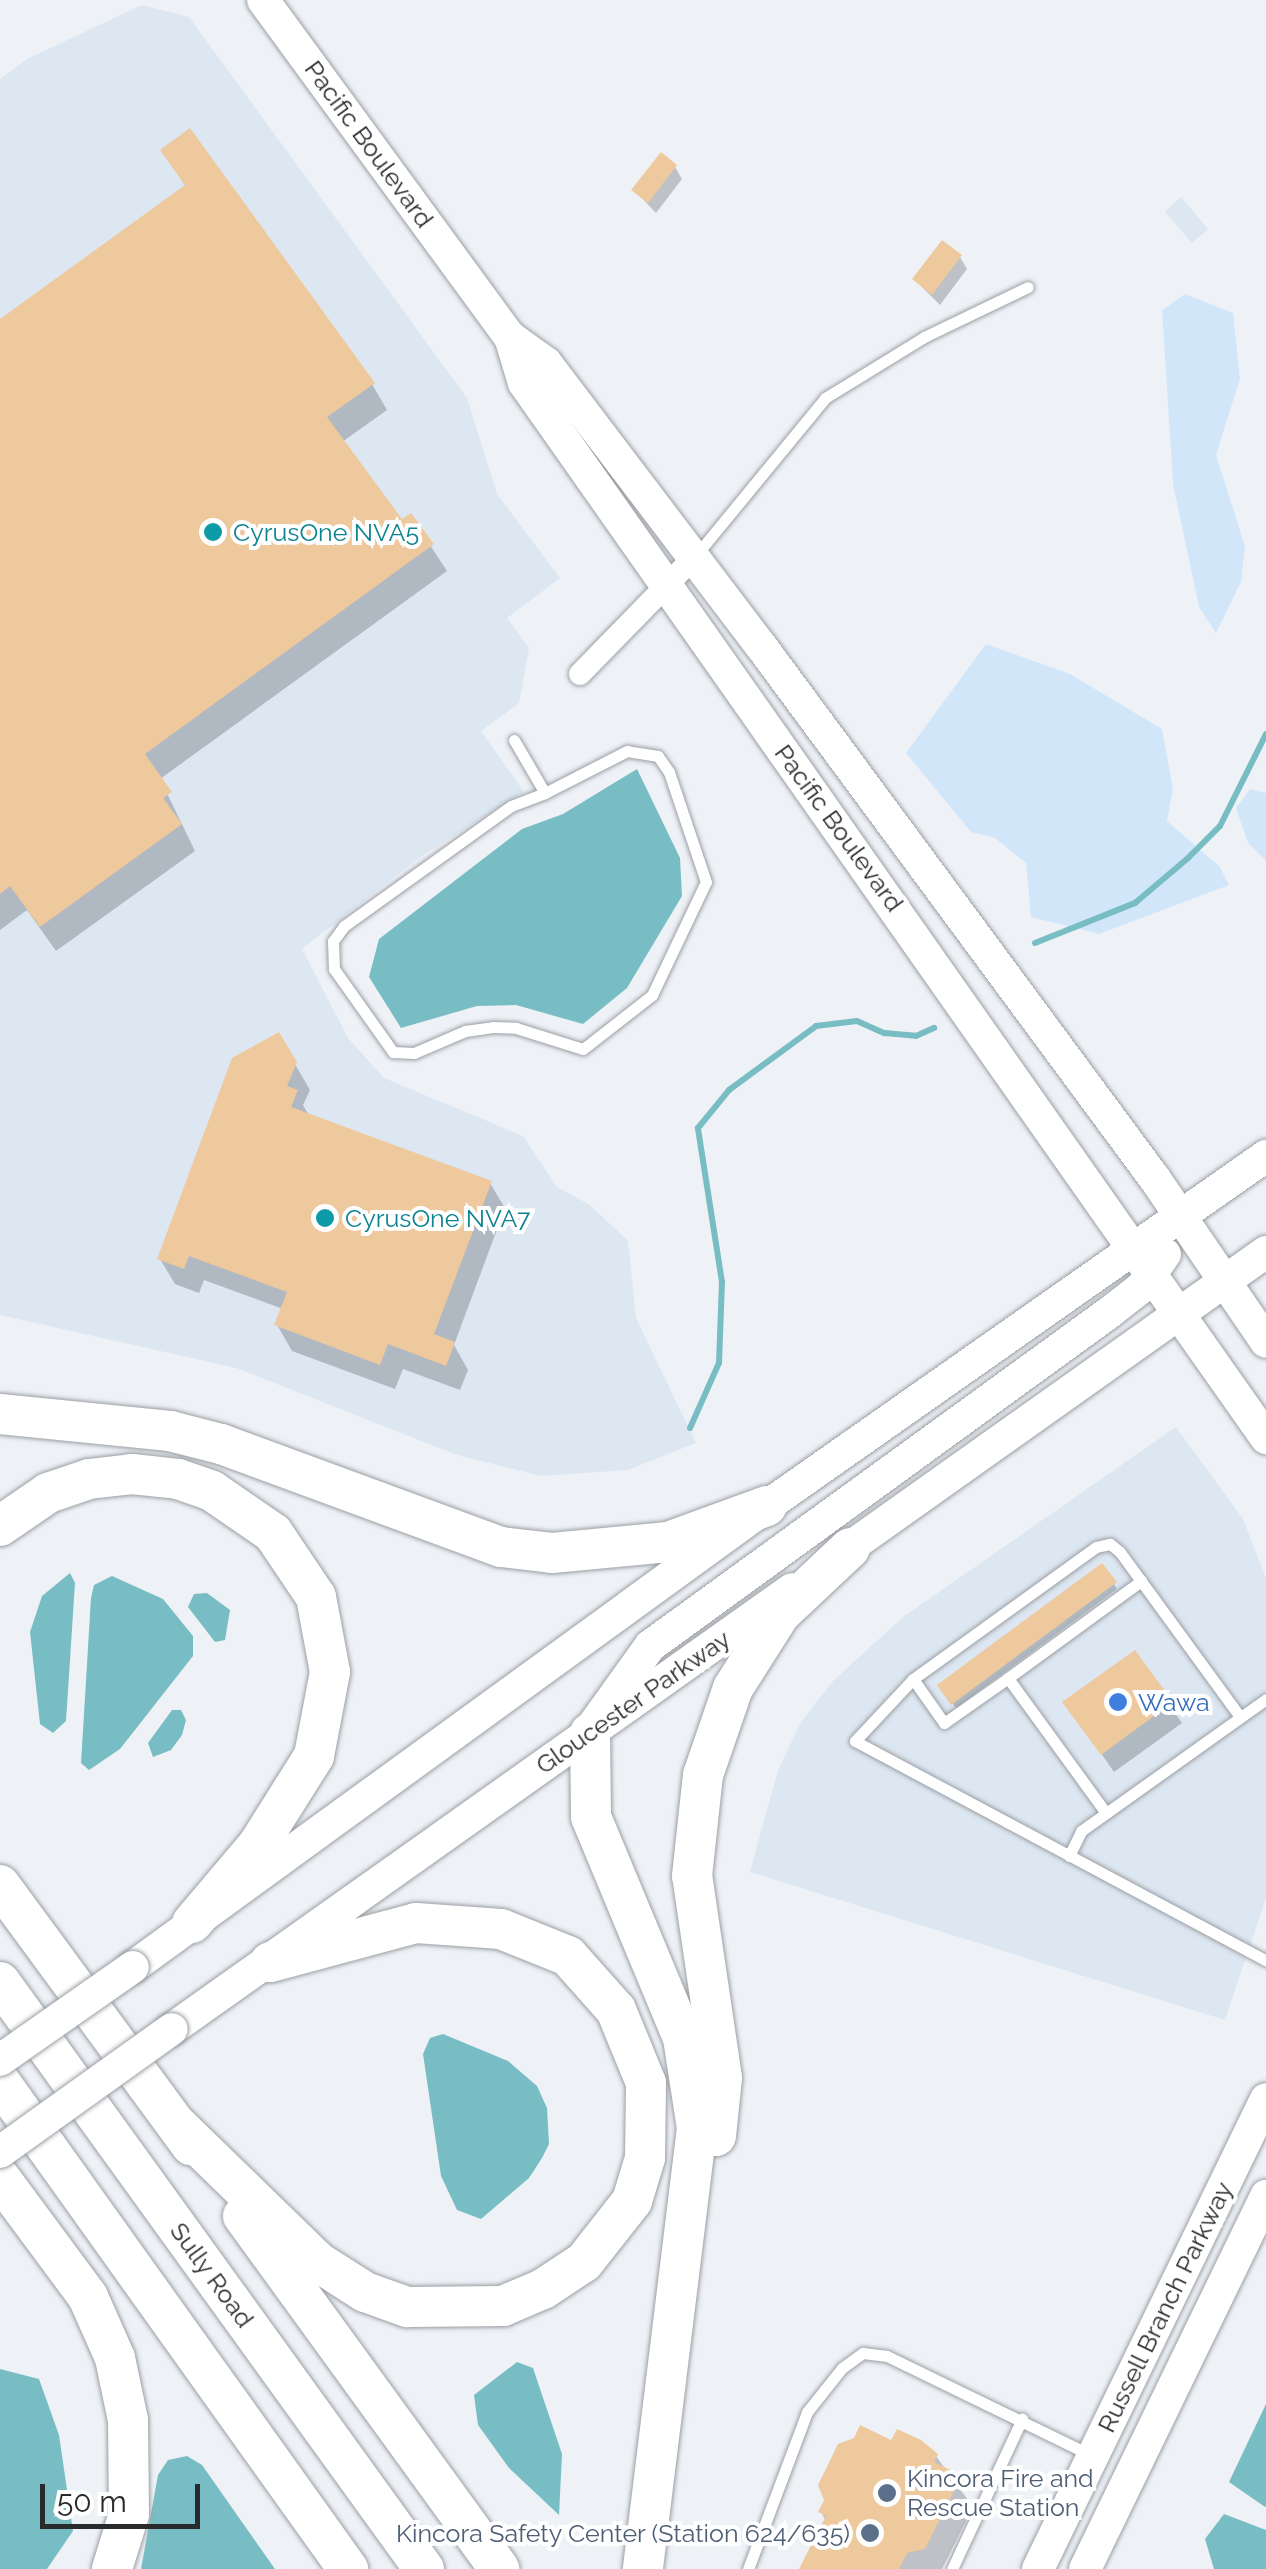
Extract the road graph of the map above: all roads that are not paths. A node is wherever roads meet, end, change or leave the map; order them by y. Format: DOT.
graph roads {
  1 [pos="263,0"];
  2 [pos="1028,287"];
  3 [pos="510,337"];
  4 [pos="694,557"];
  5 [pos="666,586"];
  6 [pos="580,674"];
  7 [pos="514,740"];
  8 [pos="545,793"];
  9 [pos="1266,1156"];
  10 [pos="1178,1212"];
  11 [pos="1135,1244"];
  12 [pos="1266,1252"];
  13 [pos="1154,1272"];
  14 [pos="1226,1282"];
  15 [pos="1183,1312"];
  16 [pos="1266,1342"];
  17 [pos="0,1414"];
  18 [pos="1266,1438"];
  19 [pos="767,1506"];
  20 [pos="0,1526"];
  21 [pos="850,1548"];
  22 [pos="1140,1582"];
  23 [pos="1008,1678"];
  24 [pos="913,1679"];
  25 [pos="1266,1698"];
  26 [pos="1240,1718"];
  27 [pos="590,1732"];
  28 [pos="1106,1813"];
  29 [pos="1069,1856"];
  30 [pos="0,1866"];
  31 [pos="11,1900"];
  32 [pos="192,1923"];
  33 [pos="1266,1960"];
  34 [pos="270,1962"];
  35 [pos="0,1982"];
  36 [pos="0,2060"];
  37 [pos="0,2082"];
  38 [pos="1266,2099"];
  39 [pos="177,2125"];
  40 [pos="0,2152"];
  41 [pos="0,2178"];
  42 [pos="1266,2196"];
  43 [pos="680,2276"];
  44 [pos="1022,2419"];
  45 [pos="1093,2456"];
  46 [pos="112,2569"];
  47 [pos="348,2569"];
  48 [pos="424,2569"];
  49 [pos="499,2569"];
  50 [pos="643,2569"];
  51 [pos="748,2569"];
  52 [pos="952,2569"];
  53 [pos="1038,2569"];
  54 [pos="1085,2569"];
  1 -- 3 [label="main road, Pacific Boulevard"];
  2 -- 4 [label="lane"];
  3 -- 4 [label="main road, Pacific Boulevard"];
  3 -- 5 [label="main road, Pacific Boulevard"];
  4 -- 5 [label="street"];
  4 -- 10 [label="main road, Pacific Boulevard"];
  5 -- 6 [label="street"];
  5 -- 11 [label="main road, Pacific Boulevard"];
  7 -- 8 [label="lane"];
  8 -- 8 [label="lane"];
  9 -- 10 [label="main road"];
  10 -- 11 [label="main road"];
  10 -- 13 [label="main road"];
  10 -- 14 [label="main road"];
  11 -- 13 [label="main road, Pacific Boulevard"];
  11 -- 19 [label="main road"];
  12 -- 14 [label="main road, Gloucester Parkway"];
  13 -- 15 [label="main road, Pacific Boulevard"];
  13 -- 27 [label="main road"];
  14 -- 15 [label="main road, Gloucester Parkway"];
  14 -- 16 [label="main road"];
  15 -- 18 [label="main road"];
  15 -- 21 [label="main road, Gloucester Parkway"];
  17 -- 19 [label="highway"];
  19 -- 32 [label="main road"];
  20 -- 32 [label="highway"];
  21 -- 27 [label="main road, Gloucester Parkway"];
  21 -- 43 [label="highway"];
  22 -- 23 [label="lane"];
  22 -- 24 [label="lane"];
  22 -- 26 [label="lane"];
  23 -- 24 [label="lane"];
  23 -- 28 [label="lane"];
  24 -- 29 [label="lane"];
  25 -- 26 [label="lane"];
  26 -- 28 [label="lane"];
  27 -- 34 [label="main road, Gloucester Parkway"];
  27 -- 43 [label="highway"];
  28 -- 29 [label="lane"];
  29 -- 33 [label="lane"];
  30 -- 31 [label="highway"];
  31 -- 39 [label="highway"];
  32 -- 36 [label="main road, bridge"];
  34 -- 39 [label="highway"];
  34 -- 40 [label="main road, Gloucester Parkway, bridge"];
  35 -- 48 [label="highway, Sully Road"];
  37 -- 47 [label="highway"];
  38 -- 45 [label="main road, Russell Branch Parkway"];
  39 -- 49 [label="highway"];
  41 -- 46 [label="highway"];
  42 -- 54 [label="main road, Russell Branch Parkway"];
  43 -- 50 [label="highway"];
  44 -- 45 [label="lane"];
  44 -- 51 [label="lane"];
  44 -- 52 [label="lane"];
  45 -- 53 [label="main road, Russell Branch Parkway"];
}
